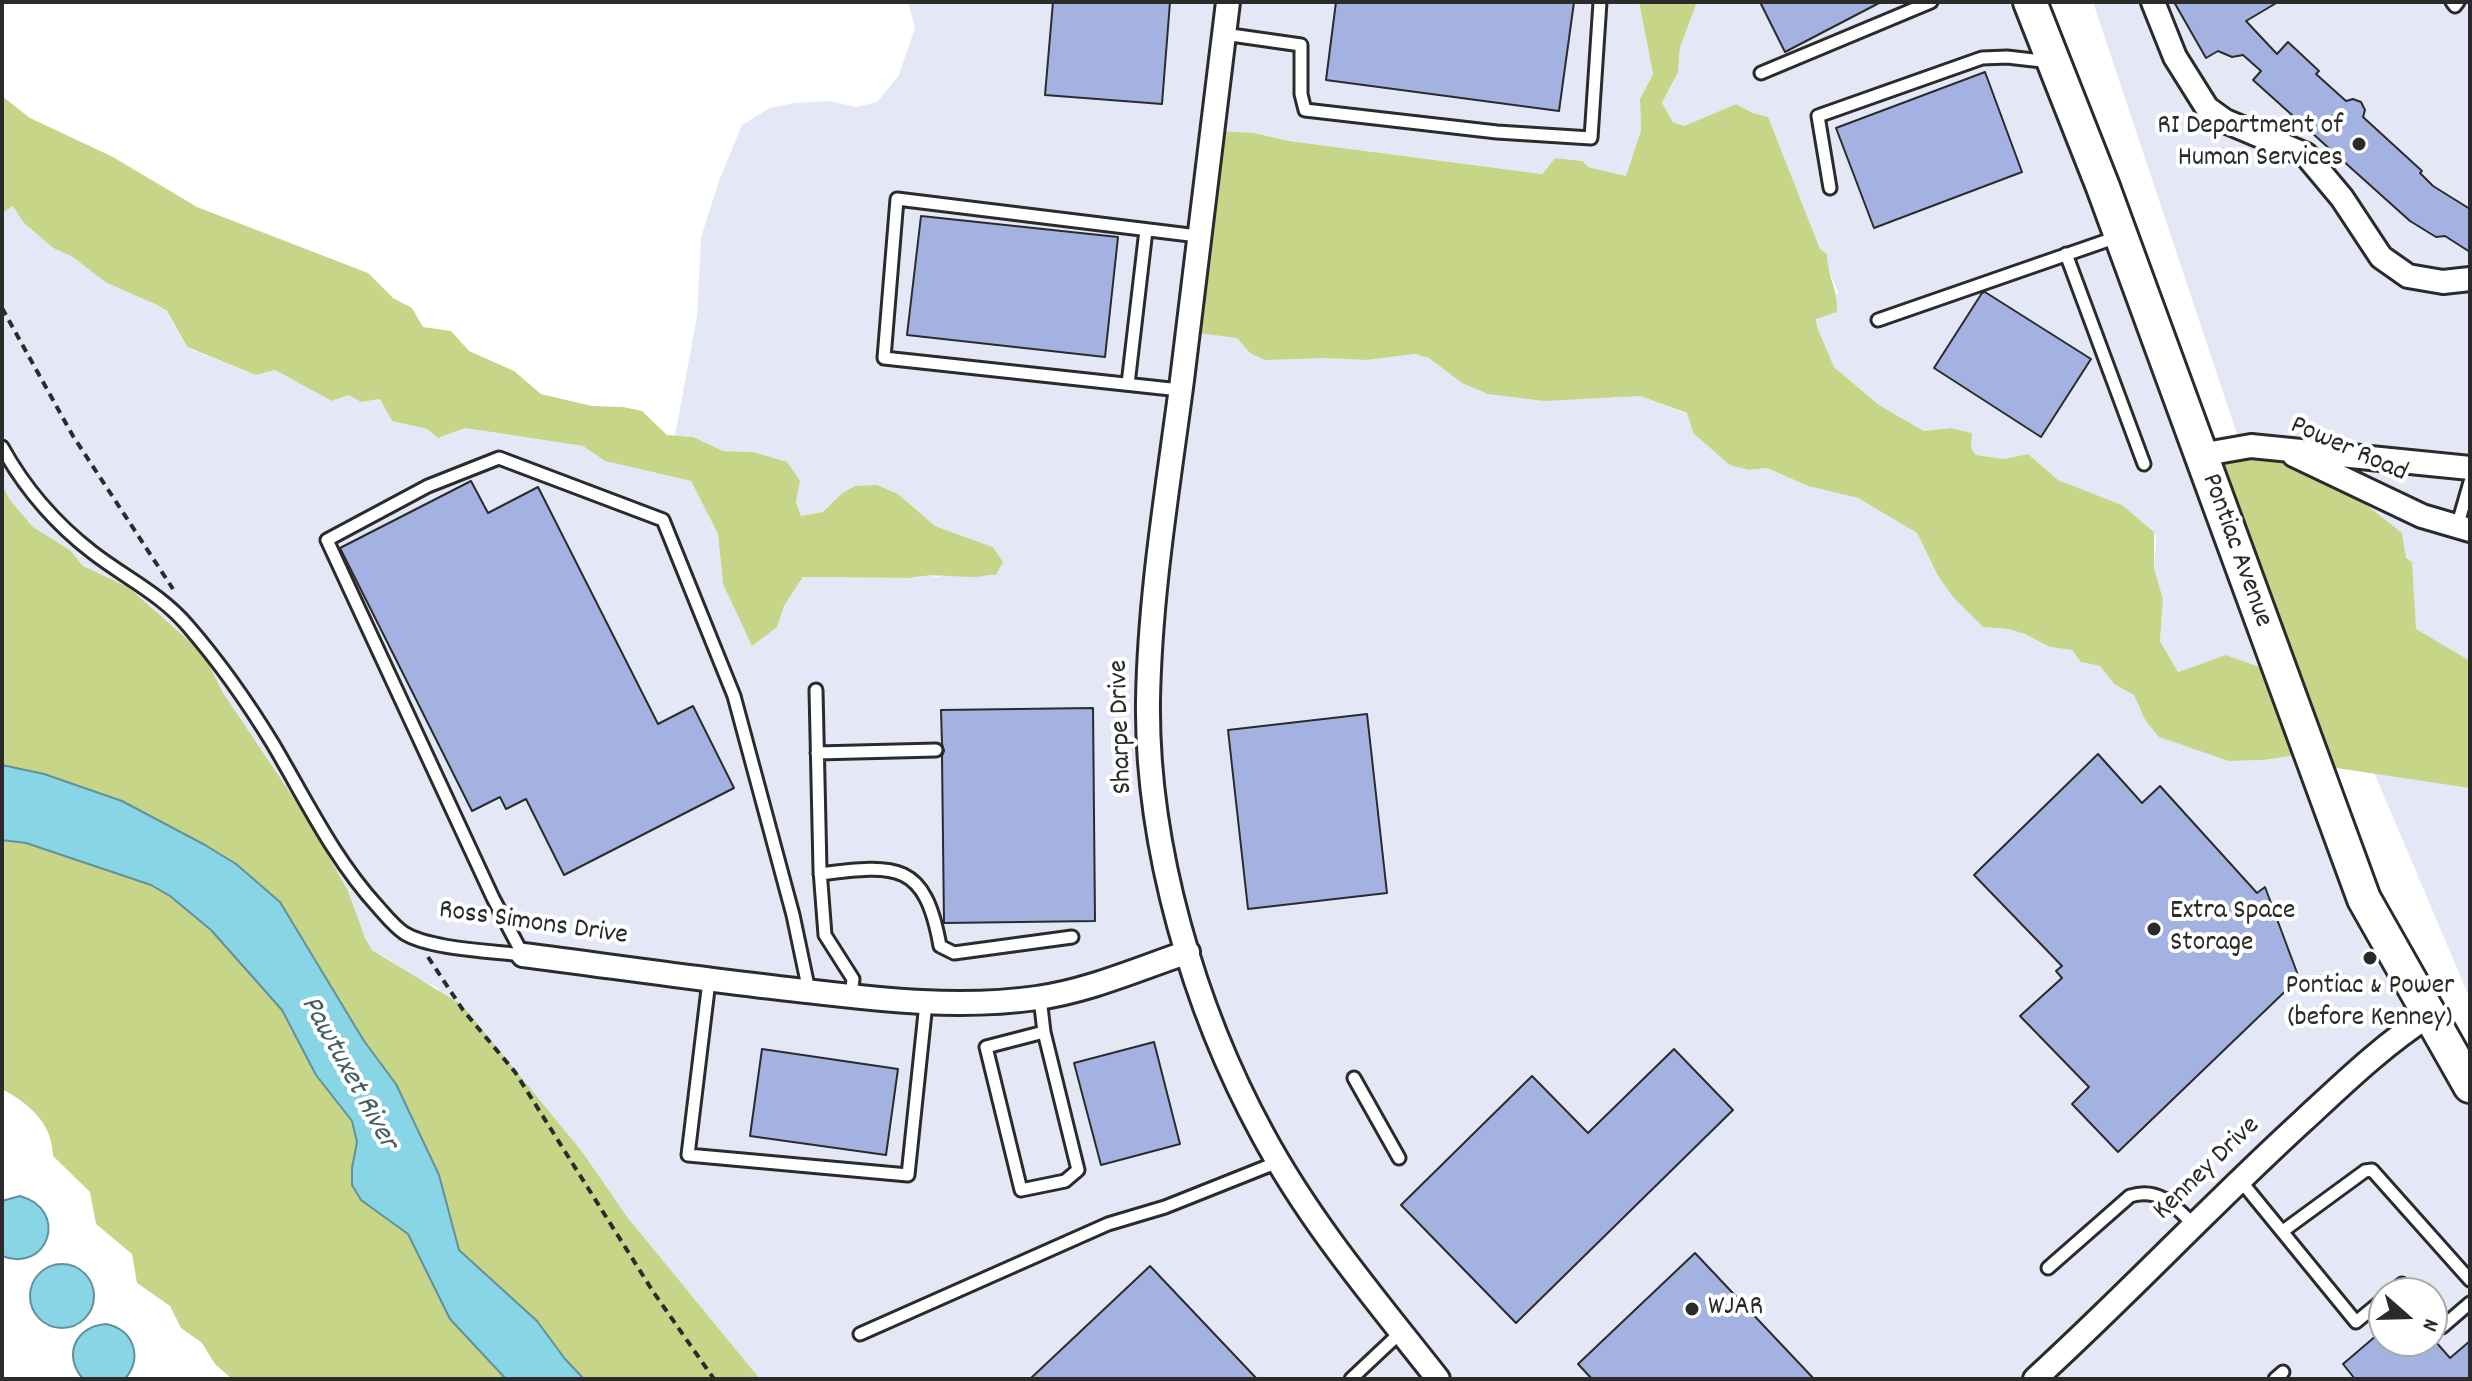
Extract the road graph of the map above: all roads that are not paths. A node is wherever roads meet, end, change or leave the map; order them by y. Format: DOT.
graph roads {
  1 [pos="1228,2"];
  2 [pos="1600,2"];
  3 [pos="1931,2"];
  4 [pos="2030,2"];
  5 [pos="2153,2"];
  6 [pos="1224,34"];
  7 [pos="2055,63"];
  8 [pos="1761,73"];
  9 [pos="1830,188"];
  10 [pos="1146,230"];
  11 [pos="1198,236"];
  12 [pos="2121,236"];
  13 [pos="2066,254"];
  14 [pos="2470,279"];
  15 [pos="1878,320"];
  16 [pos="1128,384"];
  17 [pos="1180,390"];
  18 [pos="2,447"];
  19 [pos="2282,449"];
  20 [pos="2200,455"];
  21 [pos="2144,464"];
  22 [pos="2470,468"];
  23 [pos="2470,482"];
  24 [pos="2464,528"];
  25 [pos="816,690"];
  26 [pos="936,750"];
  27 [pos="817,753"];
  28 [pos="820,874"];
  29 [pos="1072,937"];
  30 [pos="1188,952"];
  31 [pos="523,955"];
  32 [pos="709,981"];
  33 [pos="809,992"];
  34 [pos="851,997"];
  35 [pos="1040,998"];
  36 [pos="926,1003"];
  37 [pos="2431,1014"];
  38 [pos="1044,1032"];
  39 [pos="1354,1078"];
  40 [pos="2470,1086"];
  41 [pos="1399,1158"];
  42 [pos="1278,1162"];
  43 [pos="2240,1180"];
  44 [pos="2194,1225"];
  45 [pos="2283,1231"];
  46 [pos="2048,1268"];
  47 [pos="2470,1280"];
  48 [pos="2470,1303"];
  49 [pos="2368,1312"];
  50 [pos="2448,1322"];
  51 [pos="1401,1332"];
  52 [pos="860,1334"];
  53 [pos="1351,1379"];
  54 [pos="1438,1379"];
  55 [pos="2035,1379"];
  1 -- 6 [label="street, Sharpe Drive"];
  2 -- 6 [label="lane"];
  3 -- 8 [label="lane"];
  4 -- 7 [label="main road, Pontiac Avenue"];
  5 -- 14 [label="street"];
  6 -- 11 [label="street, Sharpe Drive"];
  7 -- 9 [label="lane"];
  7 -- 12 [label="main road, Pontiac Avenue"];
  10 -- 11 [label="lane"];
  10 -- 16 [label="lane"];
  10 -- 16 [label="lane"];
  11 -- 17 [label="street, Sharpe Drive"];
  12 -- 13 [label="lane"];
  12 -- 20 [label="main road, Pontiac Avenue"];
  13 -- 15 [label="lane"];
  13 -- 21 [label="lane"];
  16 -- 17 [label="lane"];
  17 -- 30 [label="street, Sharpe Drive"];
  18 -- 31 [label="lane, Ross Simons Drive"];
  19 -- 20 [label="street, Power Road"];
  19 -- 22 [label="street"];
  19 -- 24 [label="street, Power Road"];
  20 -- 37 [label="main road, Pontiac Avenue"];
  23 -- 24 [label="lane"];
  25 -- 27 [label="lane"];
  26 -- 27 [label="lane"];
  27 -- 28 [label="lane"];
  28 -- 29 [label="lane"];
  28 -- 34 [label="lane"];
  30 -- 35 [label="street, Ross Simons Drive"];
  30 -- 42 [label="street, Sharpe Drive"];
  31 -- 32 [label="street, Ross Simons Drive"];
  31 -- 33 [label="lane"];
  32 -- 33 [label="street, Ross Simons Drive"];
  32 -- 36 [label="lane"];
  33 -- 34 [label="street, Ross Simons Drive"];
  34 -- 36 [label="street, Ross Simons Drive"];
  35 -- 36 [label="street, Ross Simons Drive"];
  35 -- 38 [label="lane"];
  37 -- 40 [label="main road, Pontiac Avenue"];
  37 -- 43 [label="street, Kenney Drive"];
  38 -- 38 [label="lane"];
  39 -- 41 [label="lane"];
  42 -- 51 [label="street, Sharpe Drive"];
  42 -- 52 [label="lane"];
  43 -- 44 [label="street, Kenney Drive"];
  43 -- 45 [label="lane"];
  44 -- 46 [label="lane"];
  44 -- 55 [label="street, Kenney Drive"];
  45 -- 47 [label="lane"];
  45 -- 49 [label="lane"];
  48 -- 50 [label="lane"];
  51 -- 53 [label="lane"];
  51 -- 54 [label="street, Sharpe Drive"];
}
